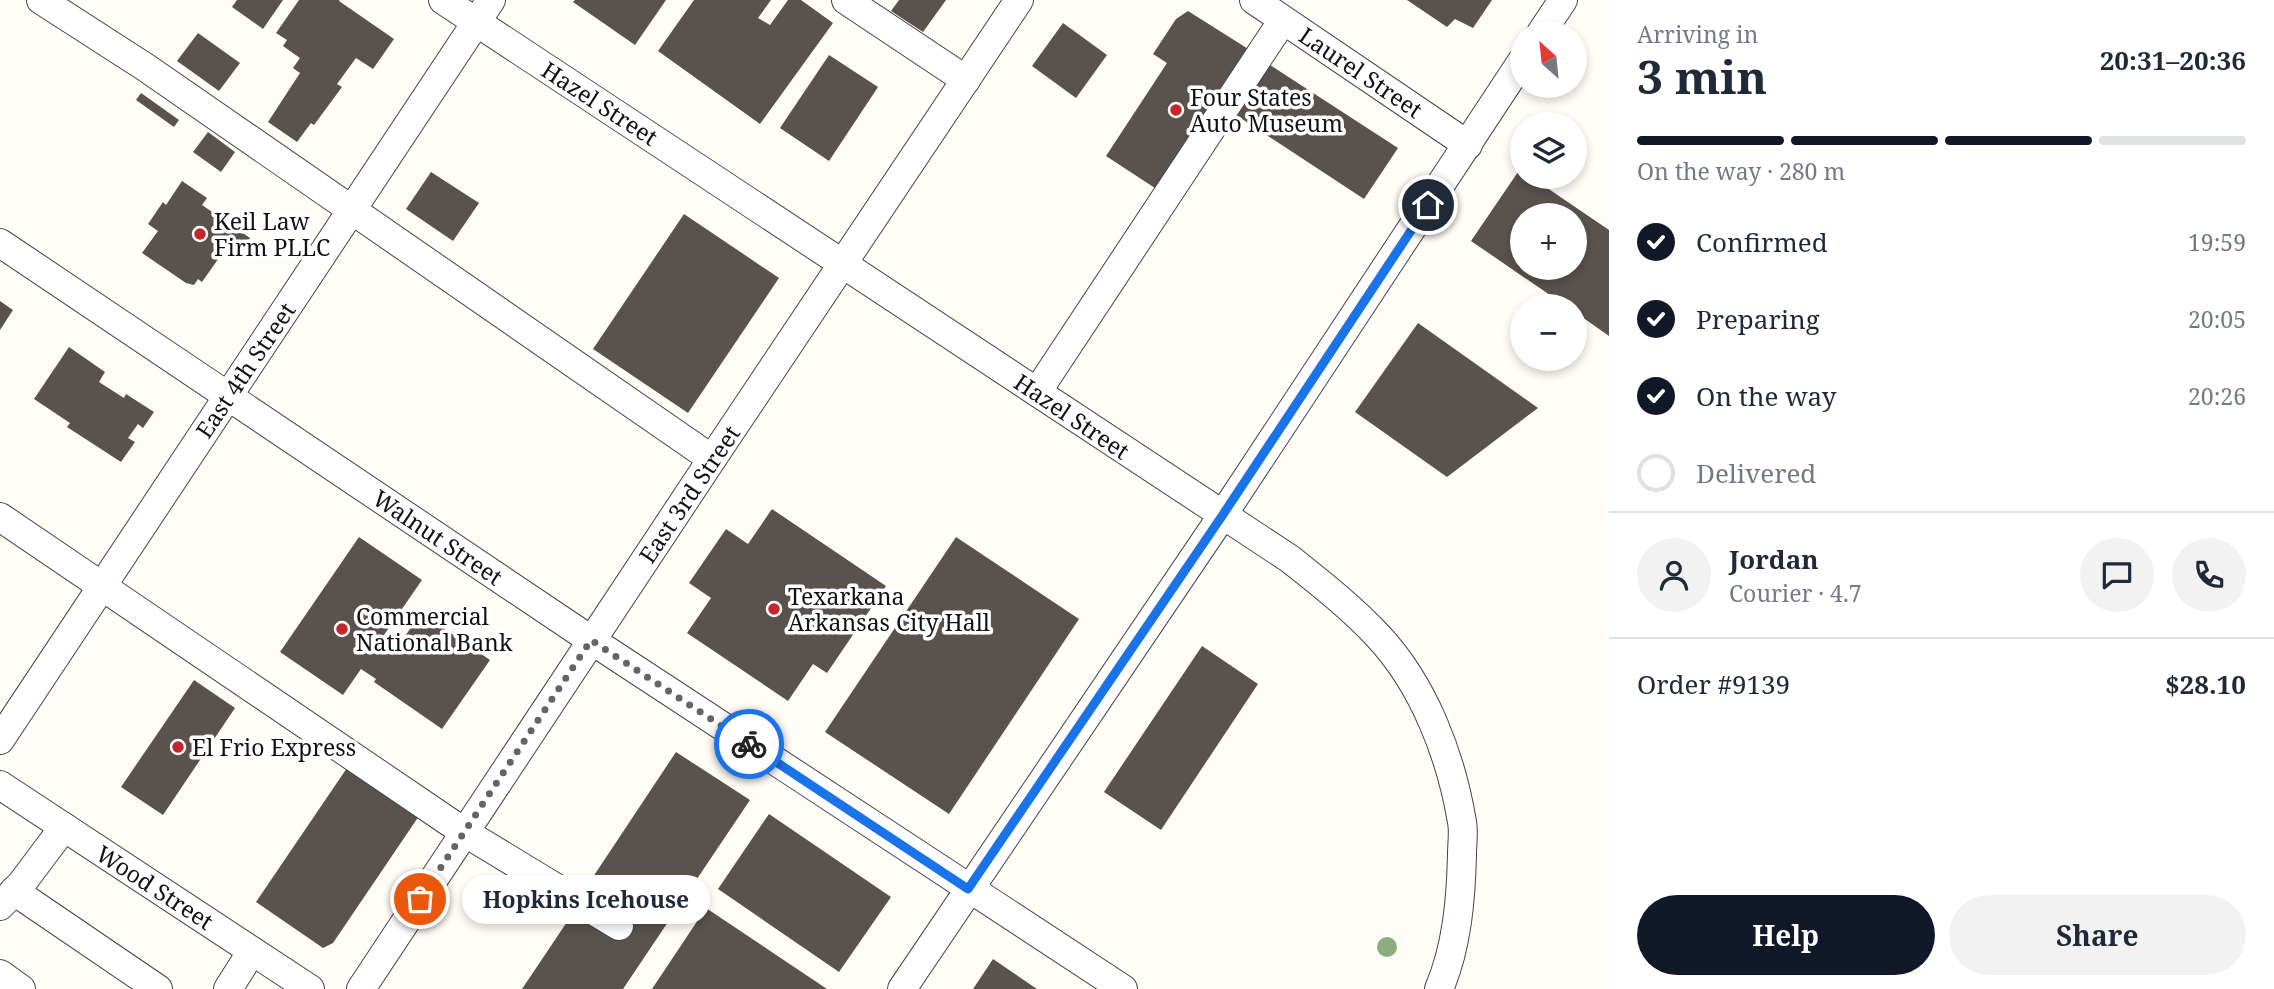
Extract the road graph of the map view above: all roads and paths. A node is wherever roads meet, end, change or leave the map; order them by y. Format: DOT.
graph roads {
  1 [pos="41,0"];
  2 [pos="443,0"];
  3 [pos="846,0"];
  4 [pos="1019,0"];
  5 [pos="1254,0"];
  6 [pos="1563,0"];
  7 [pos="484,11"];
  8 [pos="1283,20"];
  9 [pos="1549,21"];
  10 [pos="966,80"];
  11 [pos="1510,80"];
  12 [pos="1468,145"];
  13 [pos="351,211"];
  14 [pos="0,243"];
  15 [pos="843,262"];
  16 [pos="1037,392"];
  17 [pos="228,396"];
  18 [pos="712,459"];
  19 [pos="1222,516"];
  20 [pos="0,517"];
  21 [pos="103,585"];
  22 [pos="591,640"];
  23 [pos="0,740"];
  24 [pos="0,785"];
  25 [pos="64,827"];
  26 [pos="464,832"];
  27 [pos="968,889"];
  28 [pos="7,898"];
  29 [pos="619,926"];
  30 [pos="252,951"];
  31 [pos="0,974"];
  32 [pos="21,989"];
  33 [pos="158,989"];
  34 [pos="228,989"];
  35 [pos="310,989"];
  36 [pos="361,989"];
  37 [pos="902,989"];
  38 [pos="1123,989"];
  39 [pos="1438,989"];
  1 -- 13 [label="street"];
  2 -- 7 [label="street, Hazel Street"];
  3 -- 10 [label="street"];
  4 -- 10 [label="street, East 3rd Street"];
  5 -- 8 [label="street, Laurel Street"];
  6 -- 9 [label="street"];
  7 -- 13 [label="street, East 4th Street"];
  7 -- 15 [label="street, Hazel Street"];
  8 -- 12 [label="street, Laurel Street"];
  8 -- 16 [label="street"];
  10 -- 15 [label="street, East 3rd Street"];
  11 -- 12 [label="street"];
  12 -- 19 [label="street"];
  13 -- 17 [label="street, East 4th Street"];
  13 -- 18 [label="street"];
  14 -- 17 [label="street, Walnut Street"];
  15 -- 16 [label="street, Hazel Street"];
  15 -- 18 [label="street, East 3rd Street"];
  16 -- 19 [label="street, Hazel Street"];
  17 -- 21 [label="street, East 4th Street"];
  17 -- 22 [label="street, Walnut Street"];
  18 -- 22 [label="street, East 3rd Street"];
  19 -- 27 [label="street"];
  19 -- 39 [label="street, Hazel Street"];
  20 -- 21 [label="street"];
  21 -- 23 [label="street, East 4th Street"];
  21 -- 26 [label="street"];
  22 -- 26 [label="street, East 3rd Street"];
  22 -- 27 [label="street, Walnut Street"];
  24 -- 25 [label="street, Wood Street"];
  25 -- 28 [label="street"];
  25 -- 30 [label="street, Wood Street"];
  26 -- 29 [label="street"];
  26 -- 36 [label="street, East 3rd Street"];
  27 -- 37 [label="street"];
  27 -- 38 [label="street, Walnut Street"];
  28 -- 33 [label="street"];
  30 -- 34 [label="street"];
  30 -- 35 [label="street, Wood Street"];
  31 -- 32 [label="street"];
}
